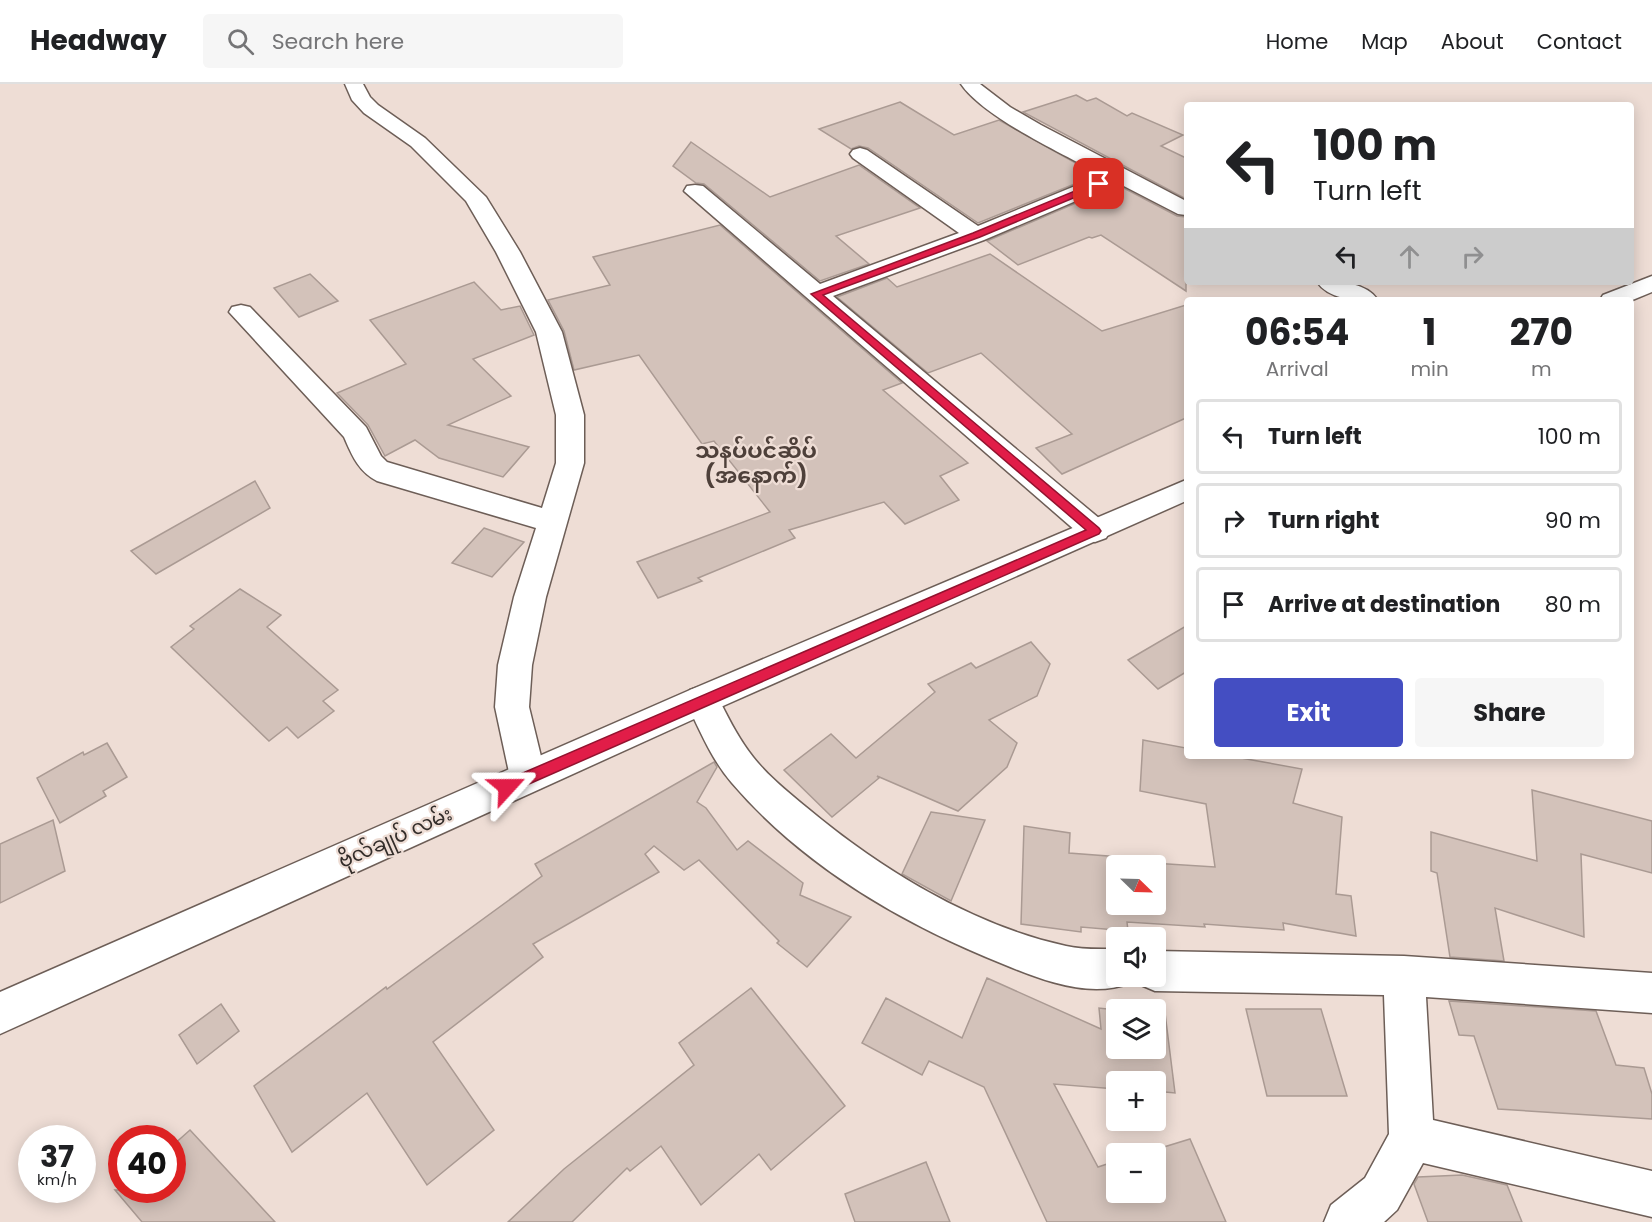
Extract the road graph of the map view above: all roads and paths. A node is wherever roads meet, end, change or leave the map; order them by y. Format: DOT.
graph roads {
  1 [pos="354,84"];
  2 [pos="970,84"];
  3 [pos="860,154"];
  4 [pos="1120,175"];
  5 [pos="694,191"];
  6 [pos="1184,208"];
  7 [pos="976,235"];
  8 [pos="1652,282"];
  9 [pos="1335,285"];
  10 [pos="816,294"];
  11 [pos="1360,297"];
  12 [pos="1619,297"];
  13 [pos="240,312"];
  14 [pos="1184,491"];
  15 [pos="552,522"];
  16 [pos="1095,531"];
  17 [pos="702,700"];
  18 [pos="528,777"];
  19 [pos="1106,968"];
  20 [pos="1166,971"];
  21 [pos="1404,976"];
  22 [pos="1652,993"];
  23 [pos="0,1013"];
  24 [pos="1412,1138"];
  25 [pos="1652,1194"];
  26 [pos="1348,1222"];
  1 -- 15 [label="street"];
  2 -- 4 [label="street"];
  3 -- 7 [label="street"];
  4 -- 6 [label="street"];
  4 -- 7 [label="street"];
  5 -- 10 [label="street"];
  7 -- 10 [label="street"];
  8 -- 12 [label="street"];
  9 -- 11 [label="street"];
  10 -- 16 [label="street"];
  13 -- 15 [label="street"];
  14 -- 16 [label="street, ဗိုလ်ချုပ် လမ်း"];
  15 -- 18 [label="street"];
  16 -- 17 [label="street, ဗိုလ်ချုပ် လမ်း"];
  17 -- 18 [label="street, ဗိုလ်ချုပ် လမ်း"];
  17 -- 19 [label="street"];
  18 -- 23 [label="street, ဗိုလ်ချုပ် လမ်း"];
  20 -- 21 [label="street"];
  21 -- 22 [label="street"];
  21 -- 24 [label="street"];
  24 -- 25 [label="street"];
  24 -- 26 [label="street"];
}
